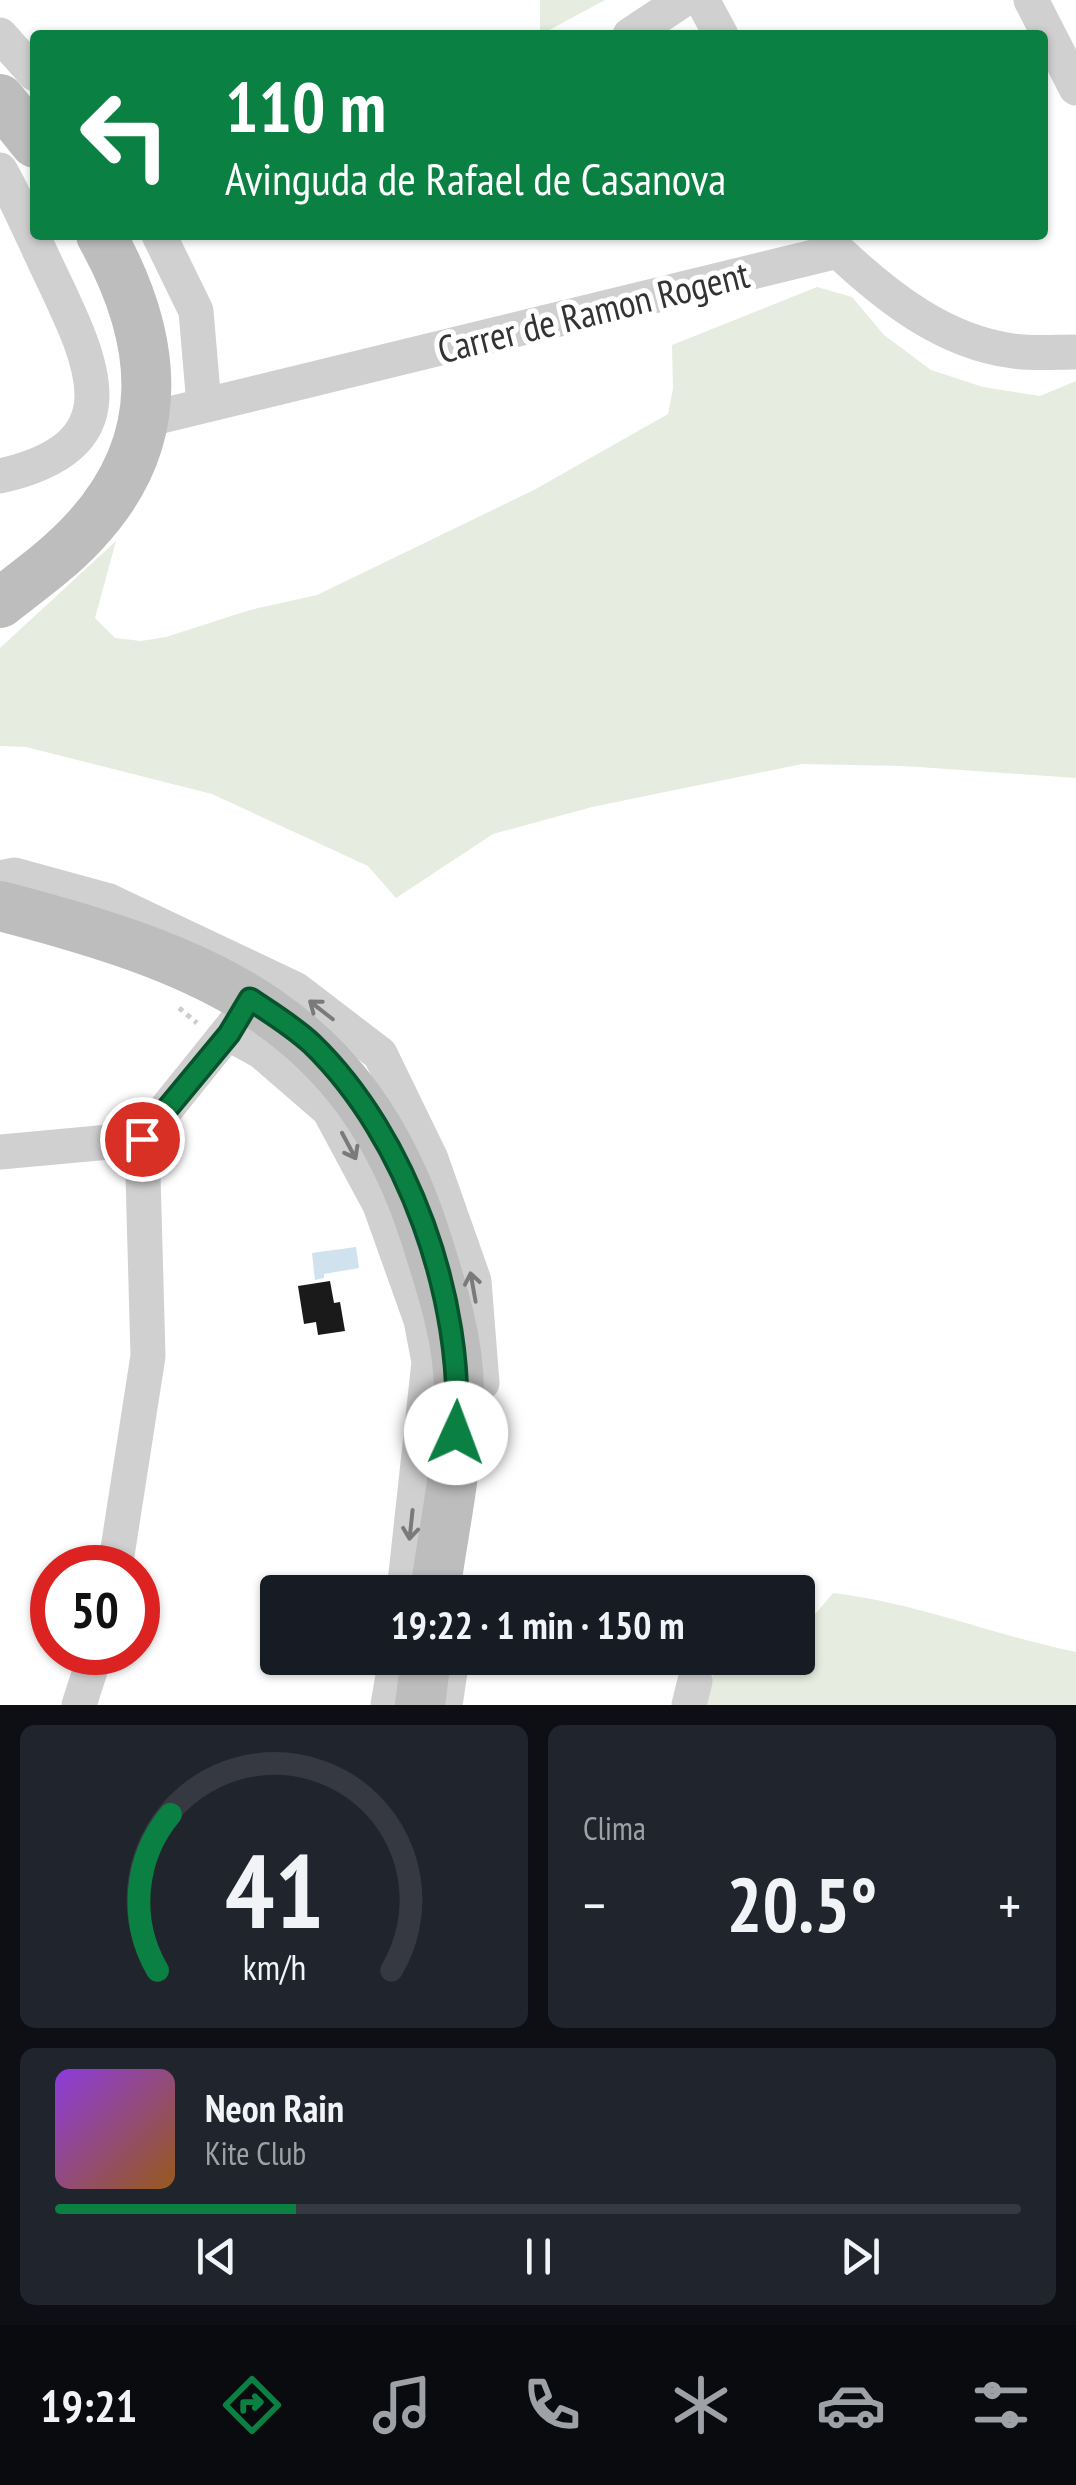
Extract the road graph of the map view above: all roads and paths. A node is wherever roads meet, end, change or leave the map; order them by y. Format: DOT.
graph roads {
  1 [pos="683,0"];
  2 [pos="702,0"];
  3 [pos="1031,0"];
  4 [pos="638,30"];
  5 [pos="719,30"];
  6 [pos="1046,30"];
  7 [pos="1048,33"];
  8 [pos="0,35"];
  9 [pos="30,68"];
  10 [pos="1076,88"];
  11 [pos="0,99"];
  12 [pos="30,137"];
  13 [pos="0,170"];
  14 [pos="30,234"];
  15 [pos="33,240"];
  16 [pos="104,240"];
  17 [pos="161,240"];
  18 [pos="834,243"];
  19 [pos="1076,352"];
  20 [pos="204,405"];
  21 [pos="145,420"];
  22 [pos="0,476"];
  23 [pos="0,602"];
  24 [pos="0,878"];
  25 [pos="0,906"];
  26 [pos="240,1017"];
  27 [pos="142,1139"];
  28 [pos="0,1152"];
  29 [pos="119,1545"];
  30 [pos="406,1575"];
  31 [pos="437,1575"];
  32 [pos="462,1575"];
  33 [pos="89,1675"];
  34 [pos="393,1675"];
  35 [pos="424,1675"];
  36 [pos="450,1675"];
  37 [pos="79,1705"];
  38 [pos="388,1705"];
  39 [pos="420,1705"];
  40 [pos="446,1705"];
  1 -- 4 [label="street"];
  2 -- 5 [label="street"];
  3 -- 6 [label="street"];
  7 -- 10 [label="street"];
  8 -- 9 [label="street"];
  11 -- 12 [label="main road"];
  13 -- 14 [label="street"];
  15 -- 22 [label="street"];
  16 -- 21 [label="main road"];
  17 -- 20 [label="street"];
  18 -- 19 [label="street, Carrer de Ramon Rogent"];
  18 -- 20 [label="street, Carrer de Ramon Rogent"];
  20 -- 21 [label="street, Carrer de Ramon Rogent"];
  21 -- 23 [label="main road"];
  32 -- 24 [label="street, one-way"];
  25 -- 26 [label="main road"];
  26 -- 27 [label="street"];
  26 -- 30 [label="street, one-way"];
  26 -- 31 [label="main road"];
  27 -- 28 [label="street"];
  27 -- 29 [label="street"];
  33 -- 37 [label="street"];
  34 -- 38 [label="street"];
  35 -- 39 [label="main road"];
  36 -- 40 [label="street"];
}
